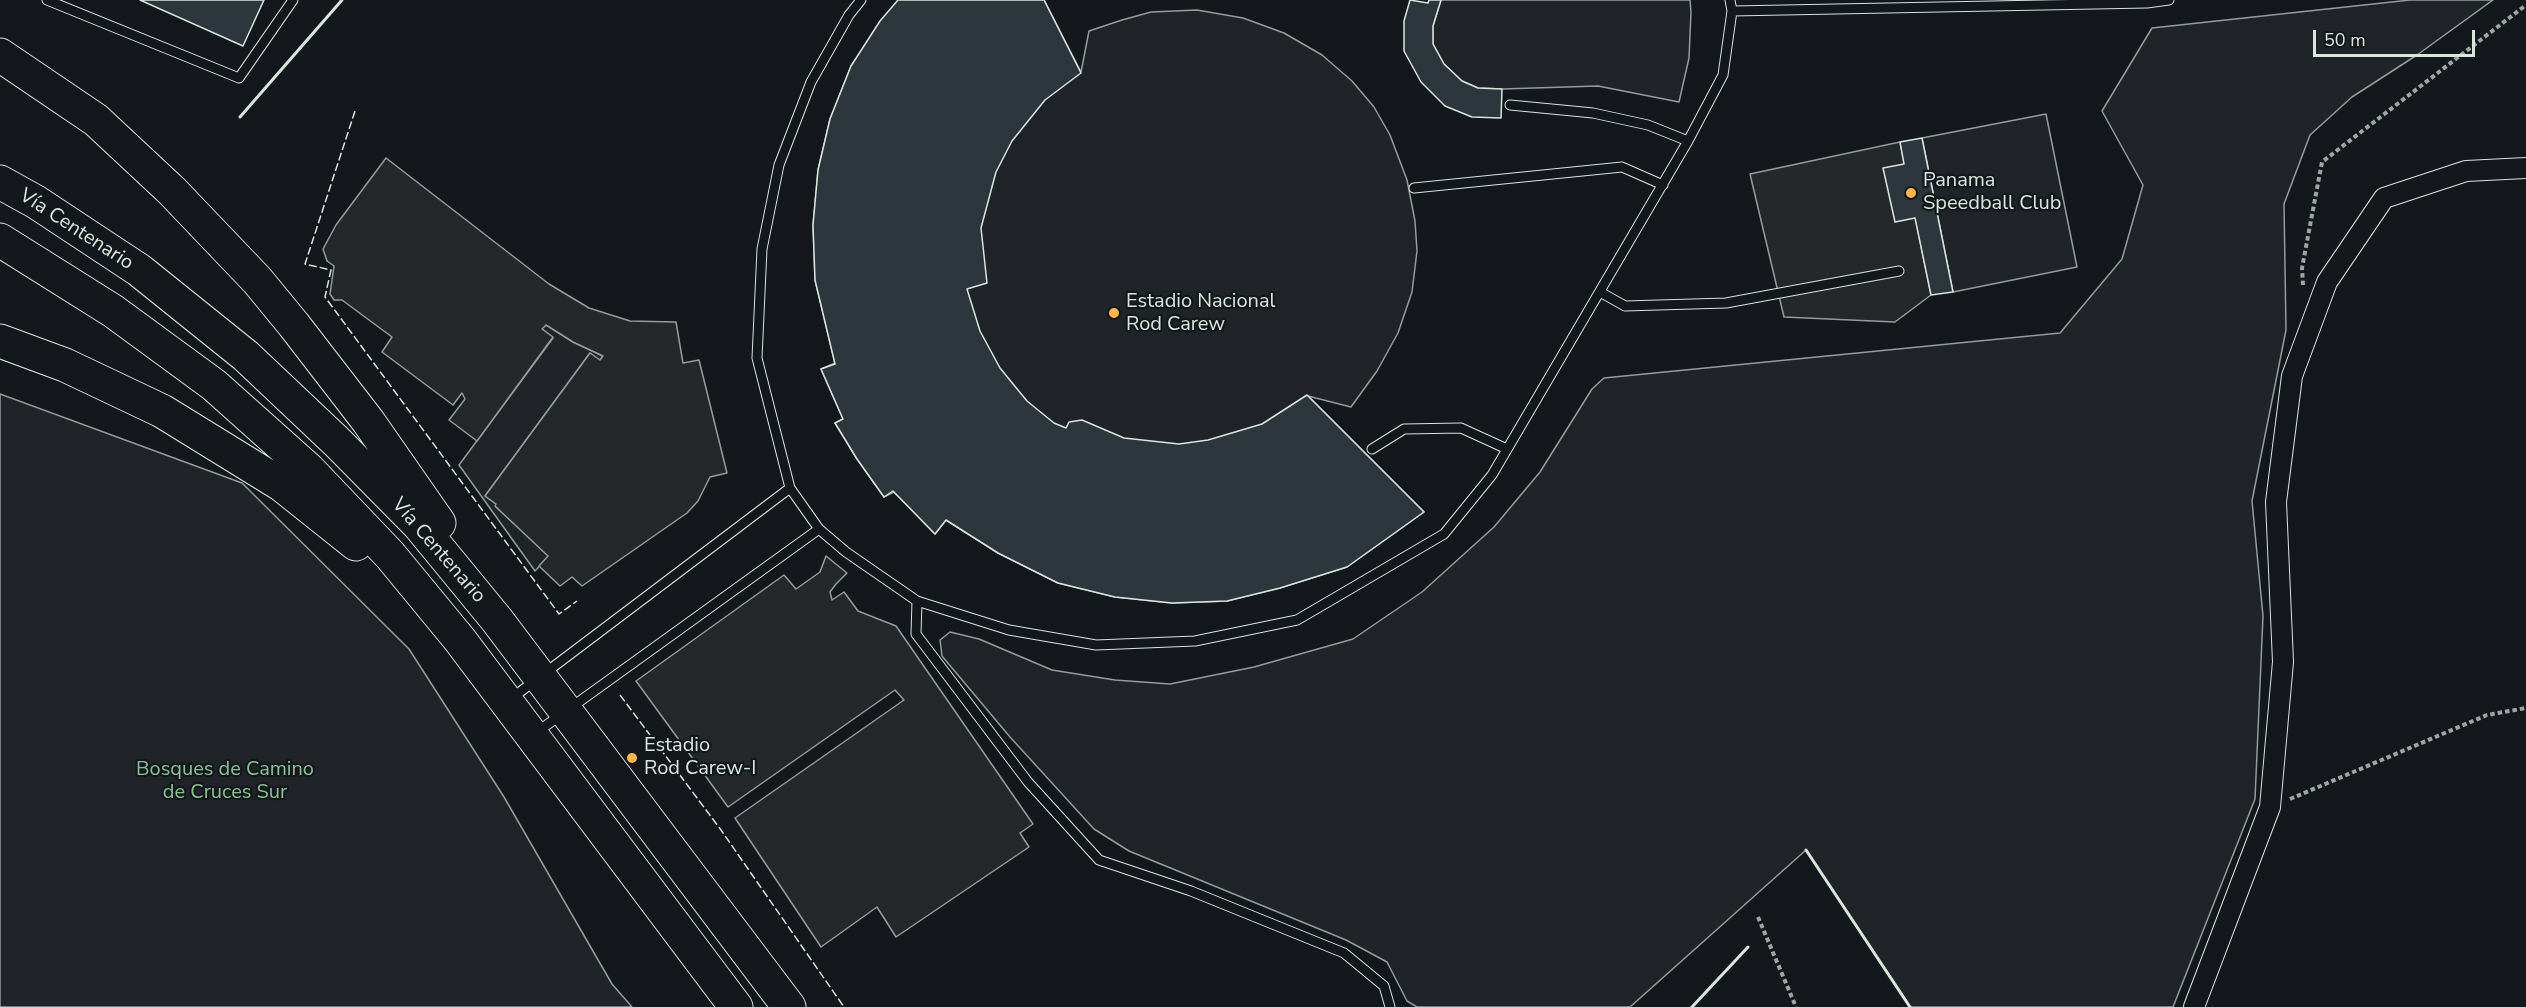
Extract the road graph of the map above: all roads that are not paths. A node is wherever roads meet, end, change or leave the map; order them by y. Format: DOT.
graph roads {
  1 [pos="47,0"];
  2 [pos="293,0"];
  3 [pos="861,0"];
  4 [pos="1730,0"];
  5 [pos="2169,0"];
  6 [pos="1732,11"];
  7 [pos="0,55"];
  8 [pos="1510,105"];
  9 [pos="1688,141"];
  10 [pos="2526,168"];
  11 [pos="0,182"];
  12 [pos="1663,185"];
  13 [pos="1414,189"];
  14 [pos="0,240"];
  15 [pos="1899,271"];
  16 [pos="1600,292"];
  17 [pos="0,341"];
  18 [pos="1372,449"];
  19 [pos="1507,449"];
  20 [pos="790,488"];
  21 [pos="819,530"];
  22 [pos="917,602"];
  23 [pos="497,620"];
  24 [pos="460,640"];
  25 [pos="540,677"];
  26 [pos="507,701"];
  27 [pos="566,711"];
  28 [pos="532,735"];
  29 [pos="736,1007"];
  30 [pos="789,1007"];
  31 [pos="1390,1007"];
  32 [pos="2194,1007"];
  1 -- 2 [label="lane"];
  3 -- 20 [label="lane"];
  4 -- 6 [label="lane"];
  5 -- 6 [label="lane"];
  6 -- 9 [label="lane"];
  7 -- 23 [label="highway"];
  8 -- 9 [label="lane"];
  9 -- 12 [label="lane"];
  10 -- 32 [label="street"];
  11 -- 23 [label="highway, Vía Centenario"];
  12 -- 13 [label="lane"];
  12 -- 16 [label="lane"];
  14 -- 24 [label="highway, Vía Centenario"];
  15 -- 16 [label="lane"];
  16 -- 19 [label="lane"];
  17 -- 24 [label="highway"];
  18 -- 19 [label="lane"];
  19 -- 22 [label="lane"];
  20 -- 21 [label="lane"];
  20 -- 25 [label="lane"];
  21 -- 22 [label="lane"];
  21 -- 27 [label="lane"];
  22 -- 31 [label="lane"];
  23 -- 25 [label="highway, Vía Centenario"];
  24 -- 26 [label="highway, Vía Centenario"];
  25 -- 26 [label="lane"];
  25 -- 27 [label="highway, Vía Centenario"];
  26 -- 28 [label="highway, Vía Centenario"];
  27 -- 28 [label="lane"];
  27 -- 30 [label="highway, Vía Centenario"];
  28 -- 29 [label="highway, Vía Centenario"];
}
